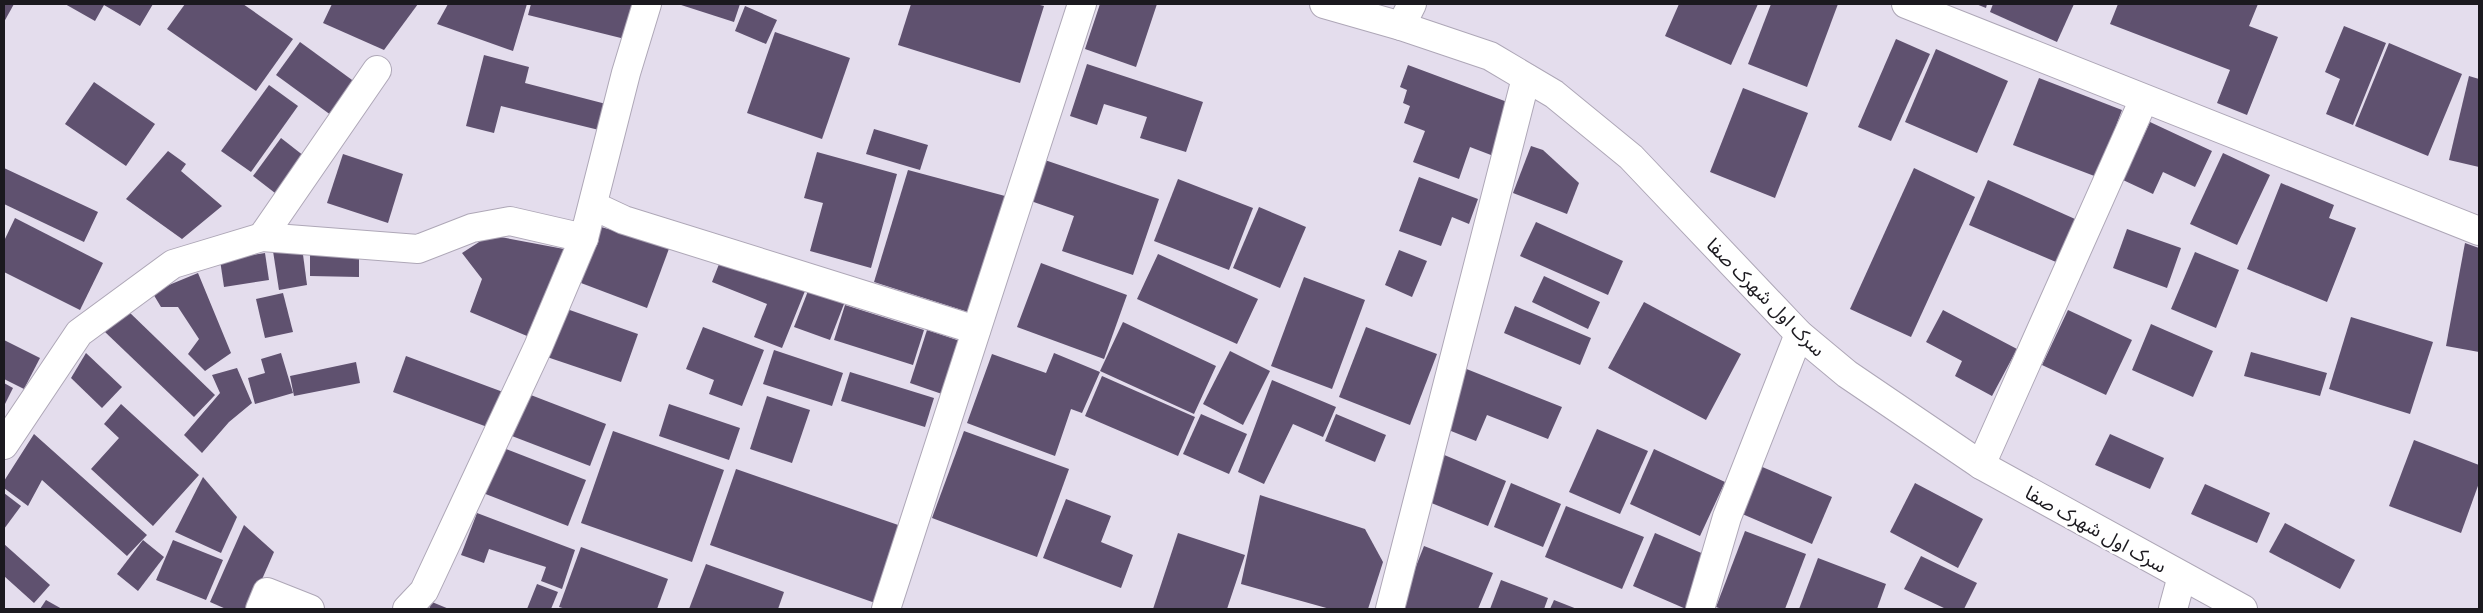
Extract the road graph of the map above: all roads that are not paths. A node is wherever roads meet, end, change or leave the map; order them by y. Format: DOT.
graph roads {
  1 [pos="647,4"];
  2 [pos="1082,4"];
  3 [pos="1324,4"];
  4 [pos="1906,4"];
  5 [pos="1407,15"];
  6 [pos="377,70"];
  7 [pos="1526,78"];
  8 [pos="2144,98"];
  9 [pos="594,206"];
  10 [pos="2479,231"];
  11 [pos="262,237"];
  12 [pos="584,238"];
  13 [pos="976,330"];
  14 [pos="1799,334"];
  15 [pos="4,445"];
  16 [pos="1981,466"];
  17 [pos="2182,576"];
  18 [pos="260,609"];
  19 [pos="310,609"];
  20 [pos="407,609"];
  21 [pos="886,609"];
  22 [pos="1390,609"];
  23 [pos="1700,609"];
  24 [pos="2172,609"];
  25 [pos="2243,609"];
  1 -- 9 [label="street"];
  2 -- 13 [label="street"];
  3 -- 5 [label="street, سرک اول شهرک صفا"];
  4 -- 8 [label="street"];
  5 -- 7 [label="street, سرک اول شهرک صفا"];
  6 -- 11 [label="street"];
  7 -- 14 [label="street, سرک اول شهرک صفا"];
  7 -- 22 [label="street"];
  8 -- 10 [label="street"];
  8 -- 16 [label="street"];
  9 -- 12 [label="street"];
  9 -- 13 [label="street"];
  11 -- 12 [label="street"];
  11 -- 15 [label="street"];
  12 -- 20 [label="street"];
  13 -- 21 [label="street"];
  14 -- 16 [label="street, سرک اول شهرک صفا"];
  14 -- 23 [label="street"];
  16 -- 17 [label="street, سرک اول شهرک صفا"];
  17 -- 24 [label="street"];
  17 -- 25 [label="street, سرک اول شهرک صفا"];
  18 -- 19 [label="street"];
}
